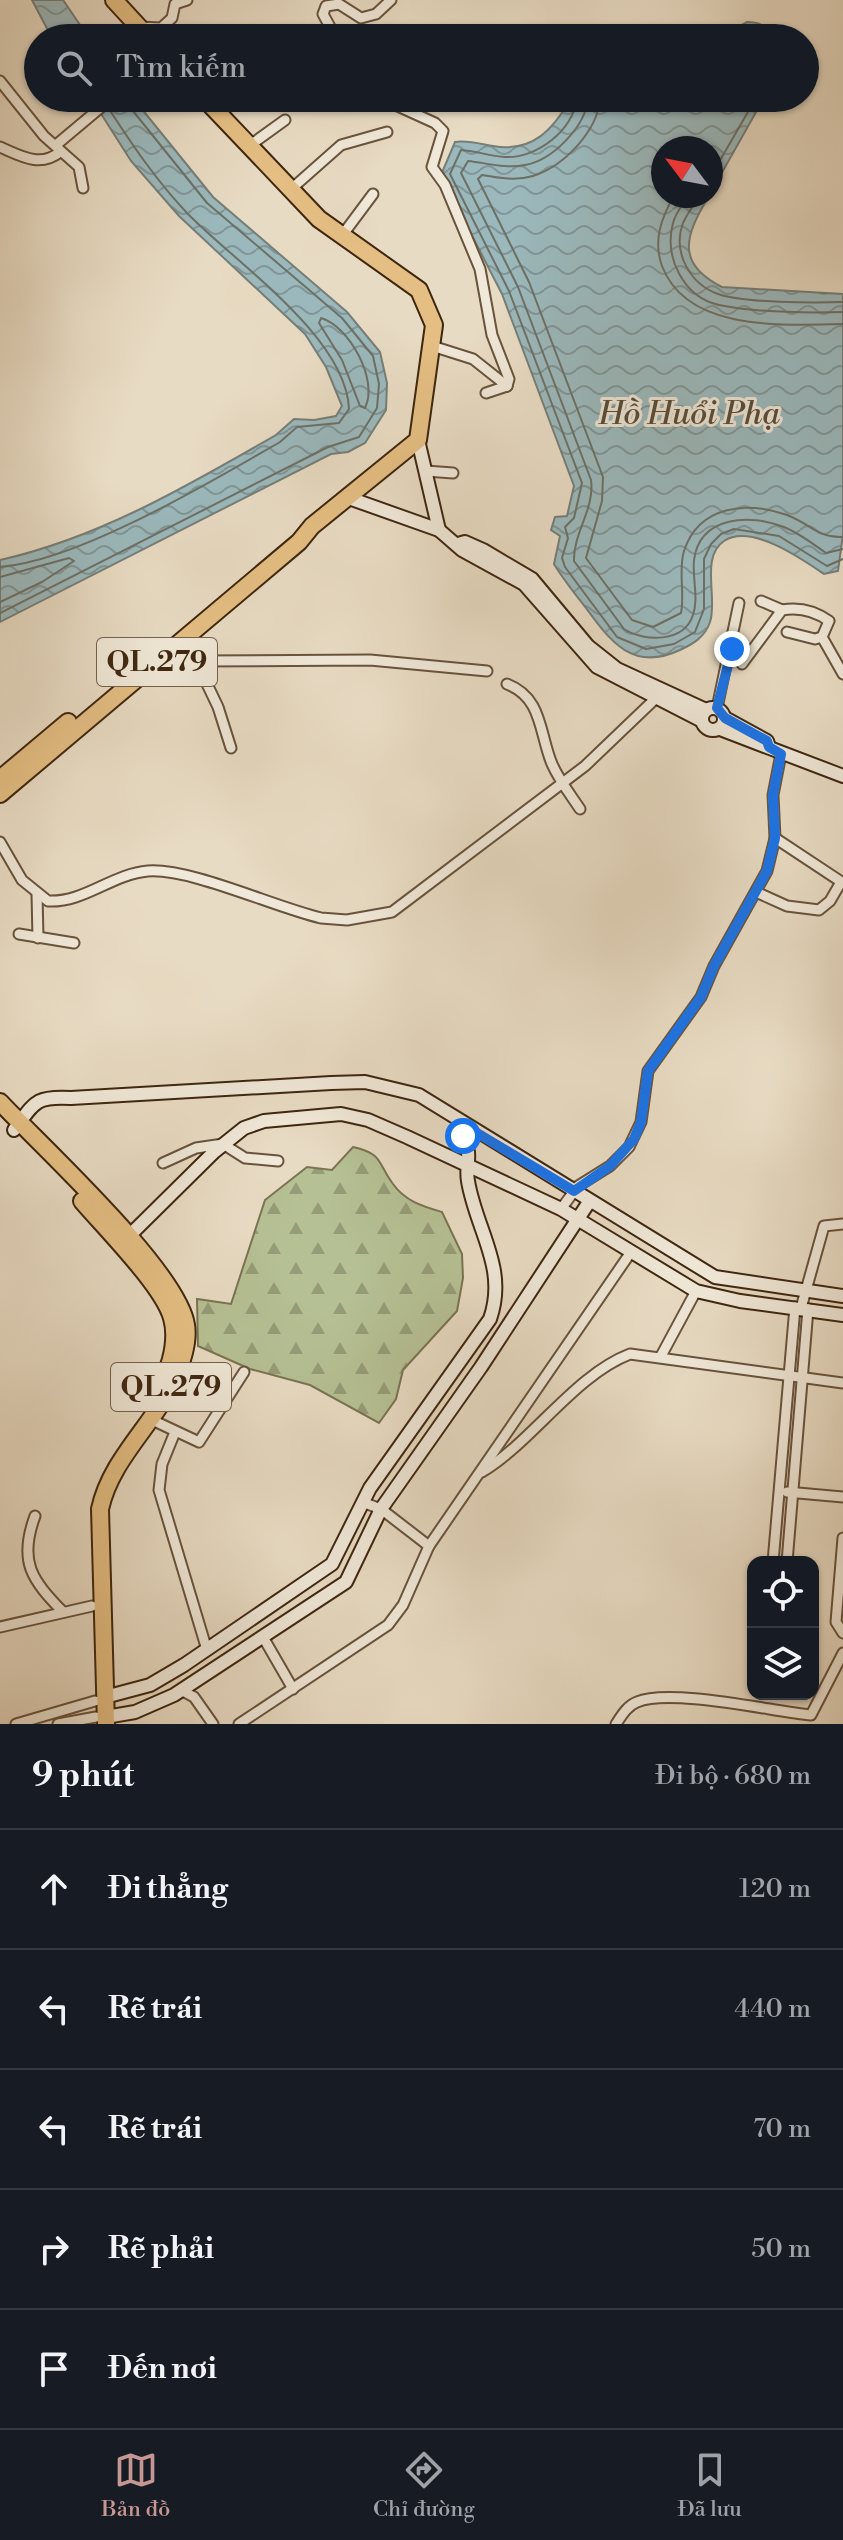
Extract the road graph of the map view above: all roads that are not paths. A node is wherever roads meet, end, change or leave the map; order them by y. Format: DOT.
graph roads {
  1 [pos="114,0"];
  2 [pos="187,0"];
  3 [pos="391,0"];
  4 [pos="136,24"];
  5 [pos="165,24"];
  6 [pos="328,24"];
  7 [pos="0,81"];
  8 [pos="95,112"];
  9 [pos="217,112"];
  10 [pos="411,112"];
  11 [pos="285,120"];
  12 [pos="387,132"];
  13 [pos="249,146"];
  14 [pos="0,147"];
  15 [pos="58,148"];
  16 [pos="83,188"];
  17 [pos="289,191"];
  18 [pos="373,194"];
  19 [pos="341,237"];
  20 [pos="432,346"];
  21 [pos="507,386"];
  22 [pos="486,393"];
  23 [pos="418,440"];
  24 [pos="426,471"];
  25 [pos="453,473"];
  26 [pos="346,497"];
  27 [pos="439,530"];
  28 [pos="458,544"];
  29 [pos="761,601"];
  30 [pos="739,603"];
  31 [pos="782,610"];
  32 [pos="787,632"];
  33 [pos="822,637"];
  34 [pos="166,650"];
  35 [pos="196,661"];
  36 [pos="742,664"];
  37 [pos="487,671"];
  38 [pos="843,674"];
  39 [pos="507,684"];
  40 [pos="654,700"];
  41 [pos="714,717"];
  42 [pos="231,748"];
  43 [pos="781,754"];
  44 [pos="843,776"];
  45 [pos="0,779"];
  46 [pos="562,781"];
  47 [pos="0,794"];
  48 [pos="580,809"];
  49 [pos="775,838"];
  50 [pos="0,842"];
  51 [pos="842,882"];
  52 [pos="756,892"];
  53 [pos="37,894"];
  54 [pos="19,934"];
  55 [pos="38,938"];
  56 [pos="74,943"];
  57 [pos="0,1102"];
  58 [pos="0,1116"];
  59 [pos="17,1126"];
  60 [pos="467,1127"];
  61 [pos="223,1144"];
  62 [pos="278,1161"];
  63 [pos="163,1163"];
  64 [pos="467,1165"];
  65 [pos="574,1191"];
  66 [pos="589,1202"];
  67 [pos="561,1209"];
  68 [pos="577,1220"];
  69 [pos="843,1224"];
  70 [pos="128,1237"];
  71 [pos="631,1252"];
  72 [pos="696,1291"];
  73 [pos="803,1291"];
  74 [pos="843,1296"];
  75 [pos="801,1308"];
  76 [pos="843,1315"];
  77 [pos="661,1356"];
  78 [pos="244,1372"];
  79 [pos="790,1375"];
  80 [pos="803,1377"];
  81 [pos="455,1383"];
  82 [pos="843,1383"];
  83 [pos="150,1419"];
  84 [pos="175,1432"];
  85 [pos="479,1474"];
  86 [pos="779,1491"];
  87 [pos="793,1492"];
  88 [pos="843,1497"];
  89 [pos="370,1505"];
  90 [pos="35,1516"];
  91 [pos="843,1538"];
  92 [pos="429,1546"];
  93 [pos="774,1556"];
  94 [pos="788,1556"];
  95 [pos="315,1579"];
  96 [pos="322,1593"];
  97 [pos="92,1606"];
  98 [pos="63,1612"];
  99 [pos="0,1627"];
  100 [pos="843,1633"];
  101 [pos="263,1637"];
  102 [pos="207,1650"];
  103 [pos="843,1653"];
  104 [pos="293,1689"];
  105 [pos="181,1690"];
  106 [pos="101,1713"];
  107 [pos="810,1719"];
  108 [pos="16,1724"];
  109 [pos="58,1724"];
  110 [pos="213,1724"];
  111 [pos="239,1724"];
  112 [pos="616,1724"];
  1 -- 4 [label="highway"];
  2 -- 5 [label="street"];
  3 -- 6 [label="street"];
  7 -- 15 [label="street"];
  8 -- 15 [label="street"];
  9 -- 13 [label="highway"];
  10 -- 21 [label="street"];
  11 -- 13 [label="street"];
  12 -- 17 [label="street"];
  13 -- 17 [label="highway"];
  14 -- 15 [label="street"];
  15 -- 16 [label="street"];
  17 -- 19 [label="highway"];
  18 -- 19 [label="street"];
  19 -- 20 [label="highway"];
  20 -- 21 [label="street"];
  20 -- 23 [label="highway"];
  21 -- 22 [label="street"];
  23 -- 24 [label="street"];
  23 -- 26 [label="highway, QL.279"];
  24 -- 25 [label="street"];
  24 -- 27 [label="street"];
  26 -- 27 [label="street"];
  26 -- 34 [label="highway, QL.279"];
  27 -- 28 [label="street"];
  28 -- 40 [label="street"];
  28 -- 41 [label="street"];
  29 -- 31 [label="street"];
  30 -- 41 [label="street"];
  31 -- 33 [label="street"];
  31 -- 36 [label="street"];
  32 -- 33 [label="street"];
  33 -- 38 [label="street"];
  34 -- 35 [label="street"];
  34 -- 45 [label="highway, QL.279"];
  34 -- 47 [label="highway, QL.279"];
  35 -- 37 [label="street"];
  35 -- 42 [label="street"];
  39 -- 46 [label="street"];
  40 -- 41 [label="street"];
  40 -- 46 [label="street"];
  41 -- 43 [label="street"];
  43 -- 44 [label="street"];
  43 -- 49 [label="street"];
  46 -- 48 [label="street"];
  46 -- 53 [label="street"];
  49 -- 51 [label="street"];
  49 -- 52 [label="street"];
  50 -- 53 [label="street"];
  51 -- 52 [label="street"];
  52 -- 65 [label="street"];
  53 -- 55 [label="street"];
  54 -- 55 [label="street"];
  55 -- 56 [label="street"];
  57 -- 59 [label="highway, QL.279"];
  58 -- 59 [label="highway, QL.279"];
  59 -- 60 [label="street"];
  59 -- 70 [label="highway, QL.279"];
  59 -- 97 [label="highway, QL.279"];
  60 -- 64 [label="street"];
  60 -- 65 [label="street"];
  61 -- 62 [label="street"];
  61 -- 63 [label="street"];
  61 -- 64 [label="street"];
  61 -- 70 [label="street"];
  64 -- 67 [label="street"];
  64 -- 81 [label="street"];
  65 -- 66 [label="street"];
  65 -- 67 [label="street"];
  66 -- 68 [label="street"];
  66 -- 73 [label="street"];
  67 -- 68 [label="street"];
  68 -- 71 [label="street"];
  68 -- 81 [label="street"];
  69 -- 73 [label="street"];
  70 -- 83 [label="highway, QL.279"];
  71 -- 72 [label="street"];
  71 -- 85 [label="street"];
  72 -- 75 [label="street"];
  72 -- 77 [label="street"];
  73 -- 74 [label="street"];
  73 -- 75 [label="street"];
  75 -- 76 [label="street"];
  75 -- 79 [label="street"];
  75 -- 80 [label="street"];
  77 -- 79 [label="street"];
  77 -- 85 [label="street"];
  78 -- 84 [label="street"];
  79 -- 80 [label="street"];
  79 -- 86 [label="street"];
  80 -- 82 [label="street"];
  80 -- 87 [label="street"];
  81 -- 89 [label="street"];
  81 -- 89 [label="street"];
  83 -- 84 [label="street"];
  83 -- 106 [label="highway, QL.279"];
  84 -- 102 [label="street"];
  85 -- 92 [label="street"];
  86 -- 87 [label="street"];
  86 -- 93 [label="street"];
  87 -- 88 [label="street"];
  87 -- 94 [label="street"];
  89 -- 92 [label="street"];
  89 -- 95 [label="street"];
  89 -- 96 [label="street"];
  90 -- 98 [label="street"];
  91 -- 100 [label="street"];
  92 -- 104 [label="street"];
  95 -- 96 [label="street"];
  95 -- 102 [label="street"];
  96 -- 101 [label="street"];
  97 -- 98 [label="street"];
  97 -- 106 [label="highway, QL.279"];
  98 -- 99 [label="street"];
  101 -- 104 [label="street"];
  101 -- 105 [label="street"];
  102 -- 106 [label="street"];
  103 -- 107 [label="street"];
  104 -- 111 [label="street"];
  105 -- 106 [label="street"];
  105 -- 110 [label="street"];
  106 -- 108 [label="street"];
  106 -- 109 [label="street"];
  107 -- 112 [label="street"];
}
